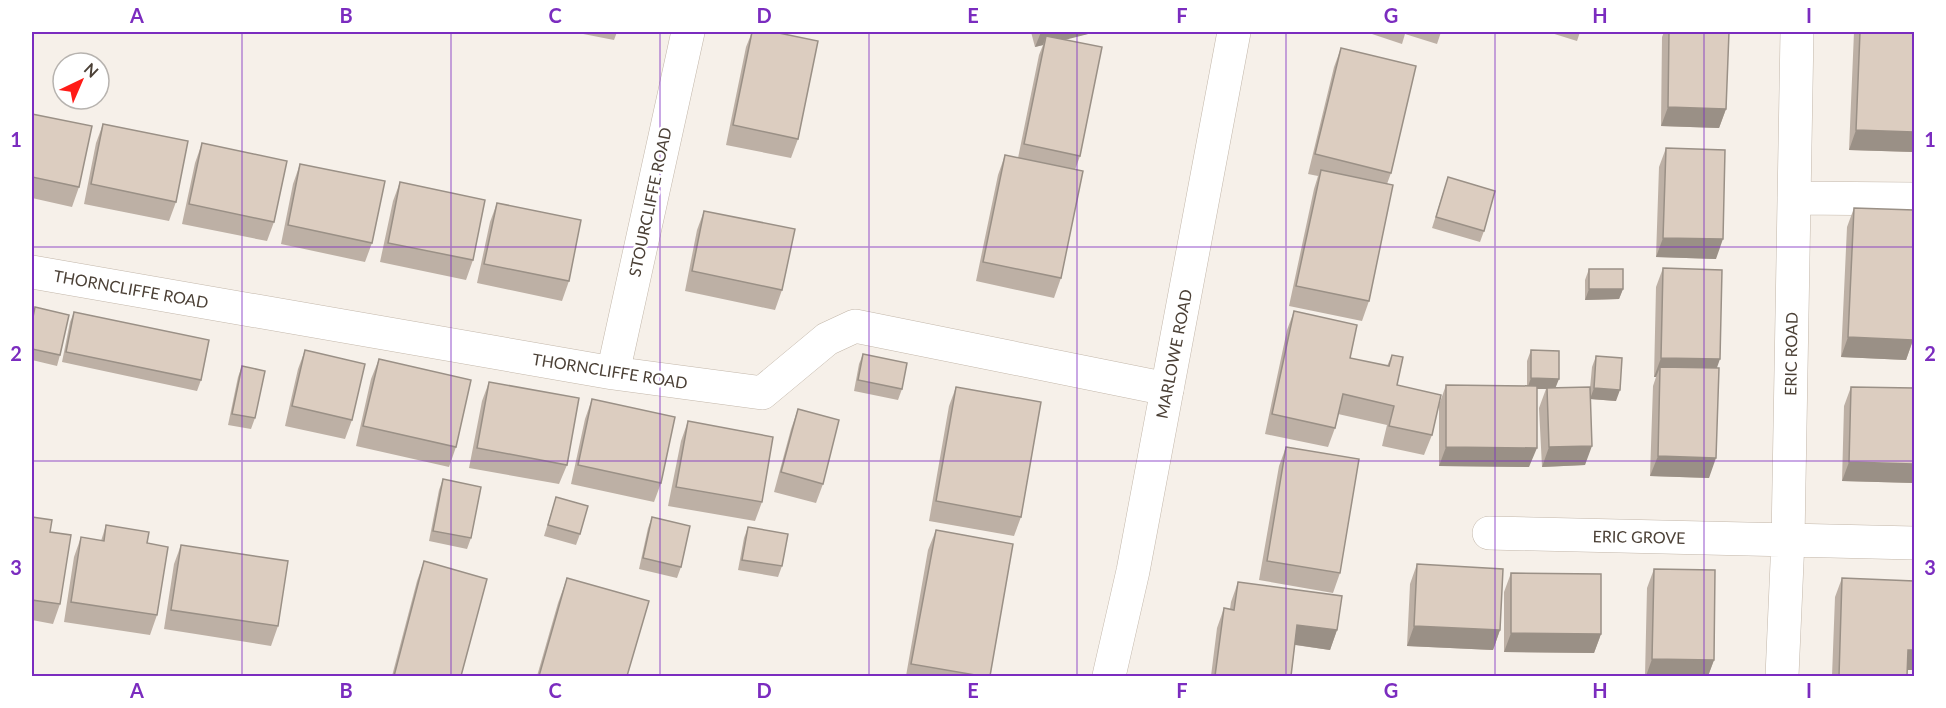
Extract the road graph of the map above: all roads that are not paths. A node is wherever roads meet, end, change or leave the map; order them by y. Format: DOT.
graph roads {
  1 [pos="688,32"];
  2 [pos="1234,32"];
  3 [pos="1797,32"];
  4 [pos="1794,198"];
  5 [pos="1914,199"];
  6 [pos="32,272"];
  7 [pos="613,373"];
  8 [pos="1167,389"];
  9 [pos="1489,533"];
  10 [pos="1788,540"];
  11 [pos="1914,543"];
  12 [pos="1109,676"];
  13 [pos="1782,676"];
  1 -- 7 [label="street, STOURCLIFFE ROAD"];
  2 -- 8 [label="street, MARLOWE ROAD"];
  3 -- 4 [label="street, ERIC ROAD"];
  4 -- 5 [label="street"];
  4 -- 10 [label="street, ERIC ROAD"];
  6 -- 7 [label="street, THORNCLIFFE ROAD"];
  7 -- 8 [label="street, THORNCLIFFE ROAD"];
  8 -- 12 [label="street, MARLOWE ROAD"];
  9 -- 10 [label="street, ERIC GROVE"];
  10 -- 11 [label="street, ERIC GROVE"];
  10 -- 13 [label="street, ERIC ROAD"];
}
